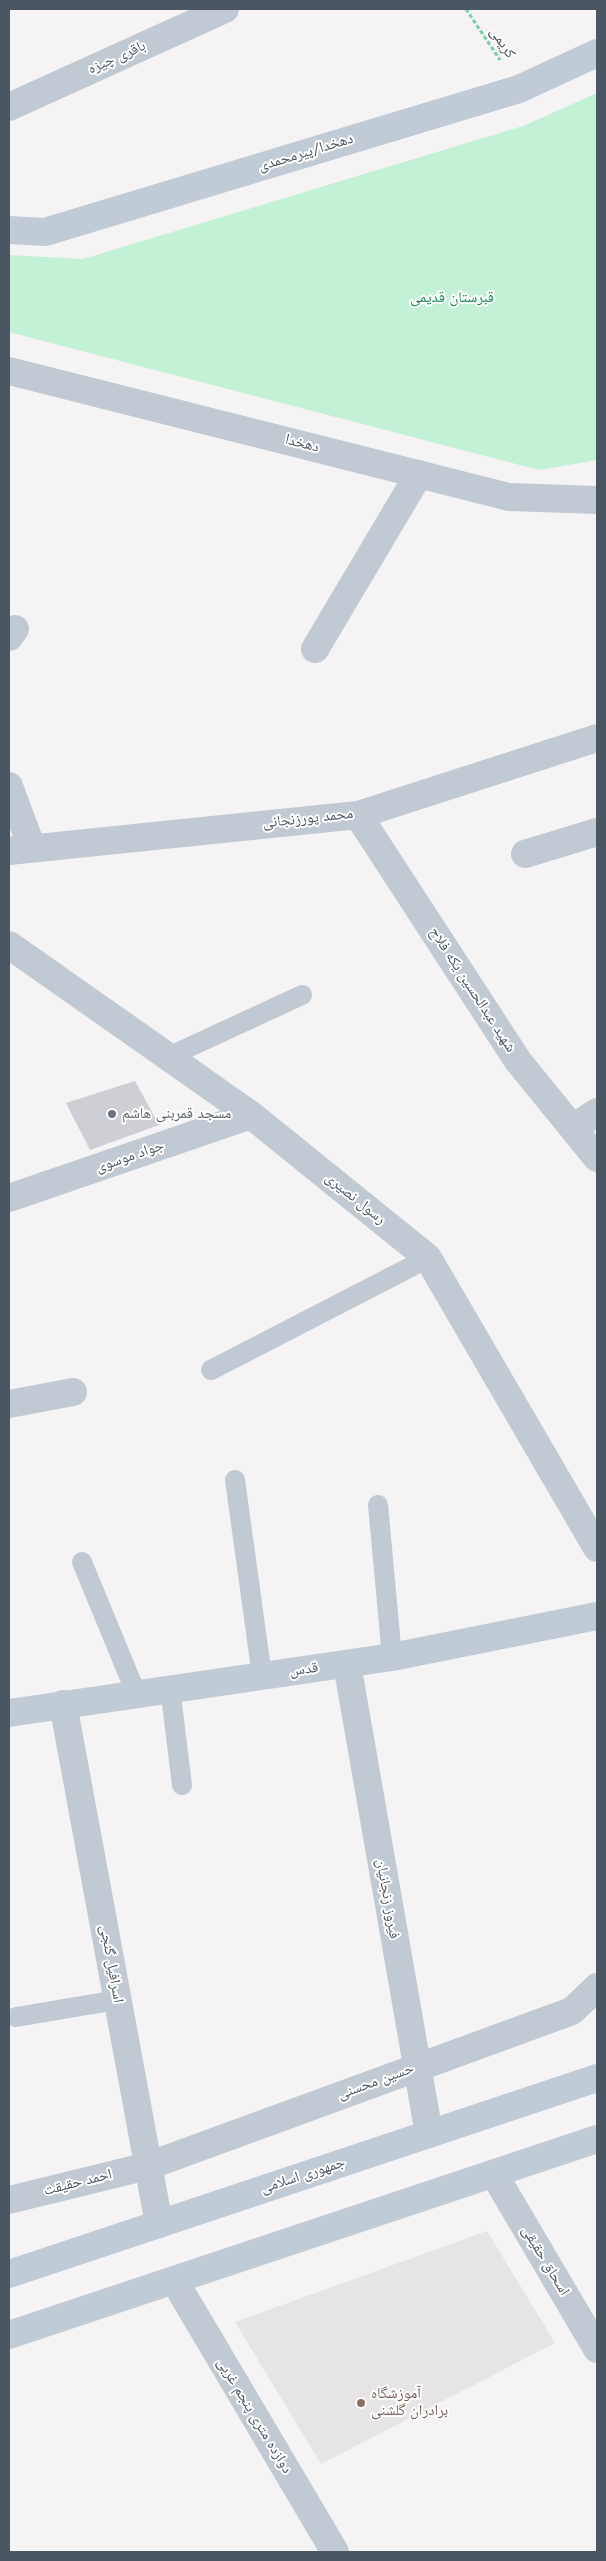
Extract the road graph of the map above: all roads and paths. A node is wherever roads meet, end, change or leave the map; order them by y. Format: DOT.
graph roads {
  1 [pos="225,9"];
  2 [pos="466,9"];
  3 [pos="597,53"];
  4 [pos="519,89"];
  5 [pos="9,107"];
  6 [pos="9,230"];
  7 [pos="9,371"];
  8 [pos="419,474"];
  9 [pos="597,500"];
  10 [pos="315,649"];
  11 [pos="597,738"];
  12 [pos="9,786"];
  13 [pos="358,815"];
  14 [pos="597,832"];
  15 [pos="20,849"];
  16 [pos="525,854"];
  17 [pos="9,945"];
  18 [pos="302,995"];
  19 [pos="168,1057"];
  20 [pos="597,1112"];
  21 [pos="251,1115"];
  22 [pos="573,1128"];
  23 [pos="597,1158"];
  24 [pos="9,1198"];
  25 [pos="428,1258"];
  26 [pos="211,1370"];
  27 [pos="73,1392"];
  28 [pos="9,1404"];
  29 [pos="235,1480"];
  30 [pos="378,1505"];
  31 [pos="597,1548"];
  32 [pos="82,1562"];
  33 [pos="597,1616"];
  34 [pos="392,1657"];
  35 [pos="347,1664"];
  36 [pos="262,1676"];
  37 [pos="170,1688"];
  38 [pos="136,1693"];
  39 [pos="63,1704"];
  40 [pos="9,1713"];
  41 [pos="182,1785"];
  42 [pos="597,1987"];
  43 [pos="117,2000"];
  44 [pos="16,2017"];
  45 [pos="416,2067"];
  46 [pos="597,2078"];
  47 [pos="429,2134"];
  48 [pos="597,2139"];
  49 [pos="148,2166"];
  50 [pos="494,2174"];
  51 [pos="9,2200"];
  52 [pos="159,2224"];
  53 [pos="9,2274"];
  54 [pos="174,2280"];
  55 [pos="9,2335"];
  56 [pos="597,2349"];
  57 [pos="335,2552"];
  1 -- 5 [label="street, باقری چیزه"];
  2 -- 4 [label="path, کریمی"];
  3 -- 4 [label="main road, دهخدا/پیرمحمدی"];
  4 -- 6 [label="main road, دهخدا/پیرمحمدی"];
  7 -- 8 [label="street, دهخدا"];
  8 -- 9 [label="street, دهخدا"];
  8 -- 10 [label="street"];
  11 -- 13 [label="street, محمد پورزنجانی"];
  12 -- 15 [label="street"];
  13 -- 15 [label="street, محمد پورزنجانی"];
  13 -- 22 [label="street, شهید عبدالحسین یکه فلاح"];
  14 -- 16 [label="street"];
  17 -- 19 [label="street, رسول نصیری"];
  18 -- 19 [label="lane"];
  19 -- 21 [label="street, رسول نصیری"];
  20 -- 22 [label="street"];
  21 -- 24 [label="street, جواد موسوی"];
  21 -- 25 [label="street, رسول نصیری"];
  22 -- 23 [label="street, شهید عبدالحسین یکه فلاح"];
  25 -- 26 [label="lane"];
  25 -- 31 [label="street, رسول نصیری"];
  27 -- 28 [label="street"];
  29 -- 36 [label="lane"];
  30 -- 34 [label="lane"];
  32 -- 38 [label="lane"];
  33 -- 34 [label="main road, قدس"];
  34 -- 35 [label="main road, قدس"];
  35 -- 36 [label="main road, قدس"];
  35 -- 45 [label="street, فیروز زنجانیان"];
  36 -- 37 [label="main road, قدس"];
  37 -- 38 [label="main road, قدس"];
  37 -- 41 [label="lane"];
  38 -- 39 [label="main road, قدس"];
  39 -- 40 [label="main road, قدس"];
  39 -- 43 [label="street, اسرافیل گنجی"];
  42 -- 45 [label="street, حسین محسنی"];
  43 -- 44 [label="lane"];
  43 -- 49 [label="street, اسرافیل گنجی"];
  45 -- 47 [label="street, فیروز زنجانیان"];
  45 -- 49 [label="street, حسین محسنی"];
  46 -- 47 [label="main road, جمهوری اسلامی"];
  47 -- 52 [label="main road, جمهوری اسلامی"];
  48 -- 50 [label="main road"];
  49 -- 51 [label="street, احمد حقیقت"];
  49 -- 52 [label="street, اسرافیل گنجی"];
  50 -- 54 [label="main road"];
  50 -- 56 [label="street, اسحاق حقیقی"];
  52 -- 53 [label="main road, جمهوری اسلامی"];
  54 -- 55 [label="main road"];
  54 -- 57 [label="street, دوازده متری پنجم غربی"];
}
